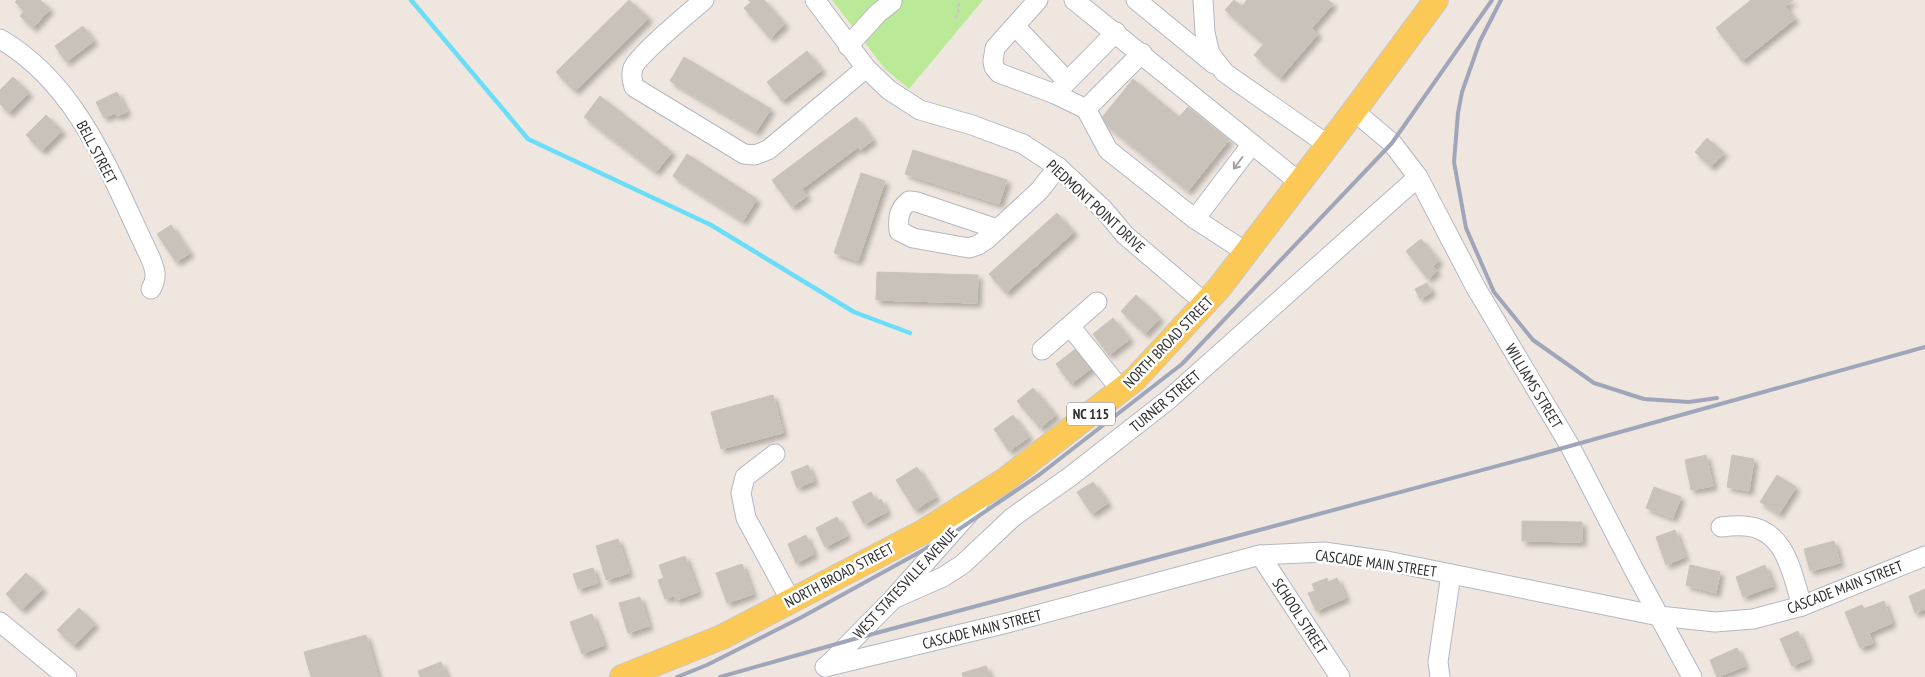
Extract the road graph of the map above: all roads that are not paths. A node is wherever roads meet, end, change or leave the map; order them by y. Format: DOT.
graph roads {
  1 [pos="704,0"];
  2 [pos="815,0"];
  3 [pos="1038,0"];
  4 [pos="1074,0"];
  5 [pos="1136,0"];
  6 [pos="1203,0"];
  7 [pos="1436,0"];
  8 [pos="892,2"];
  9 [pos="1015,26"];
  10 [pos="1116,32"];
  11 [pos="0,40"];
  12 [pos="848,46"];
  13 [pos="1142,54"];
  14 [pos="866,68"];
  15 [pos="1225,73"];
  16 [pos="1061,88"];
  17 [pos="1086,109"];
  18 [pos="1354,111"];
  19 [pos="1252,144"];
  20 [pos="1328,146"];
  21 [pos="1058,167"];
  22 [pos="1418,177"];
  23 [pos="1299,182"];
  24 [pos="1195,219"];
  25 [pos="997,230"];
  26 [pos="1246,252"];
  27 [pos="151,289"];
  28 [pos="1097,302"];
  29 [pos="1206,304"];
  30 [pos="1070,326"];
  31 [pos="1042,350"];
  32 [pos="1121,390"];
  33 [pos="776,454"];
  34 [pos="992,488"];
  35 [pos="1721,526"];
  36 [pos="1260,555"];
  37 [pos="1925,556"];
  38 [pos="1451,574"];
  39 [pos="894,599"];
  40 [pos="791,601"];
  41 [pos="1802,606"];
  42 [pos="1659,616"];
  43 [pos="0,622"];
  44 [pos="821,672"];
  45 [pos="68,677"];
  46 [pos="622,677"];
  47 [pos="1340,677"];
  48 [pos="1440,677"];
  49 [pos="1692,677"];
  1 -- 14 [label="street"];
  2 -- 12 [label="street, PIEDMONT POINT DRIVE"];
  3 -- 9 [label="street"];
  4 -- 10 [label="street"];
  5 -- 15 [label="street"];
  6 -- 15 [label="street"];
  7 -- 18 [label="main road, NORTH BROAD STREET / NC 115"];
  8 -- 12 [label="street"];
  9 -- 16 [label="street"];
  9 -- 16 [label="street"];
  10 -- 13 [label="street"];
  10 -- 16 [label="street"];
  11 -- 27 [label="street, BELL STREET"];
  12 -- 14 [label="street, PIEDMONT POINT DRIVE"];
  13 -- 17 [label="street"];
  13 -- 19 [label="street"];
  14 -- 21 [label="street, PIEDMONT POINT DRIVE"];
  15 -- 20 [label="street"];
  16 -- 17 [label="street"];
  17 -- 24 [label="street"];
  18 -- 20 [label="main road, NORTH BROAD STREET / NC 115"];
  18 -- 22 [label="street, WILLIAMS STREET"];
  19 -- 23 [label="street"];
  19 -- 24 [label="street, one-way"];
  20 -- 23 [label="main road, NORTH BROAD STREET / NC 115"];
  21 -- 25 [label="street"];
  21 -- 29 [label="street, PIEDMONT POINT DRIVE"];
  22 -- 39 [label="street, TURNER STREET"];
  22 -- 42 [label="street, WILLIAMS STREET"];
  23 -- 26 [label="main road, NORTH BROAD STREET / NC 115"];
  24 -- 26 [label="street"];
  26 -- 29 [label="main road, NORTH BROAD STREET / NC 115"];
  28 -- 30 [label="street"];
  29 -- 32 [label="main road, NORTH BROAD STREET / NC 115"];
  30 -- 31 [label="street"];
  30 -- 32 [label="street"];
  32 -- 34 [label="main road, NORTH BROAD STREET / NC 115"];
  33 -- 40 [label="street"];
  34 -- 39 [label="street, WEST STATESVILLE AVENUE"];
  34 -- 40 [label="main road, NORTH BROAD STREET / NC 115"];
  35 -- 41 [label="street"];
  36 -- 38 [label="street, CASCADE MAIN STREET"];
  36 -- 44 [label="street, CASCADE MAIN STREET"];
  36 -- 47 [label="street, SCHOOL STREET"];
  37 -- 41 [label="street, CASCADE MAIN STREET"];
  38 -- 42 [label="street, CASCADE MAIN STREET"];
  38 -- 48 [label="street"];
  39 -- 44 [label="street, WEST STATESVILLE AVENUE"];
  40 -- 46 [label="main road, NORTH BROAD STREET / NC 115"];
  41 -- 42 [label="street, CASCADE MAIN STREET"];
  42 -- 49 [label="street, WILLIAMS STREET"];
  43 -- 45 [label="street"];
}
